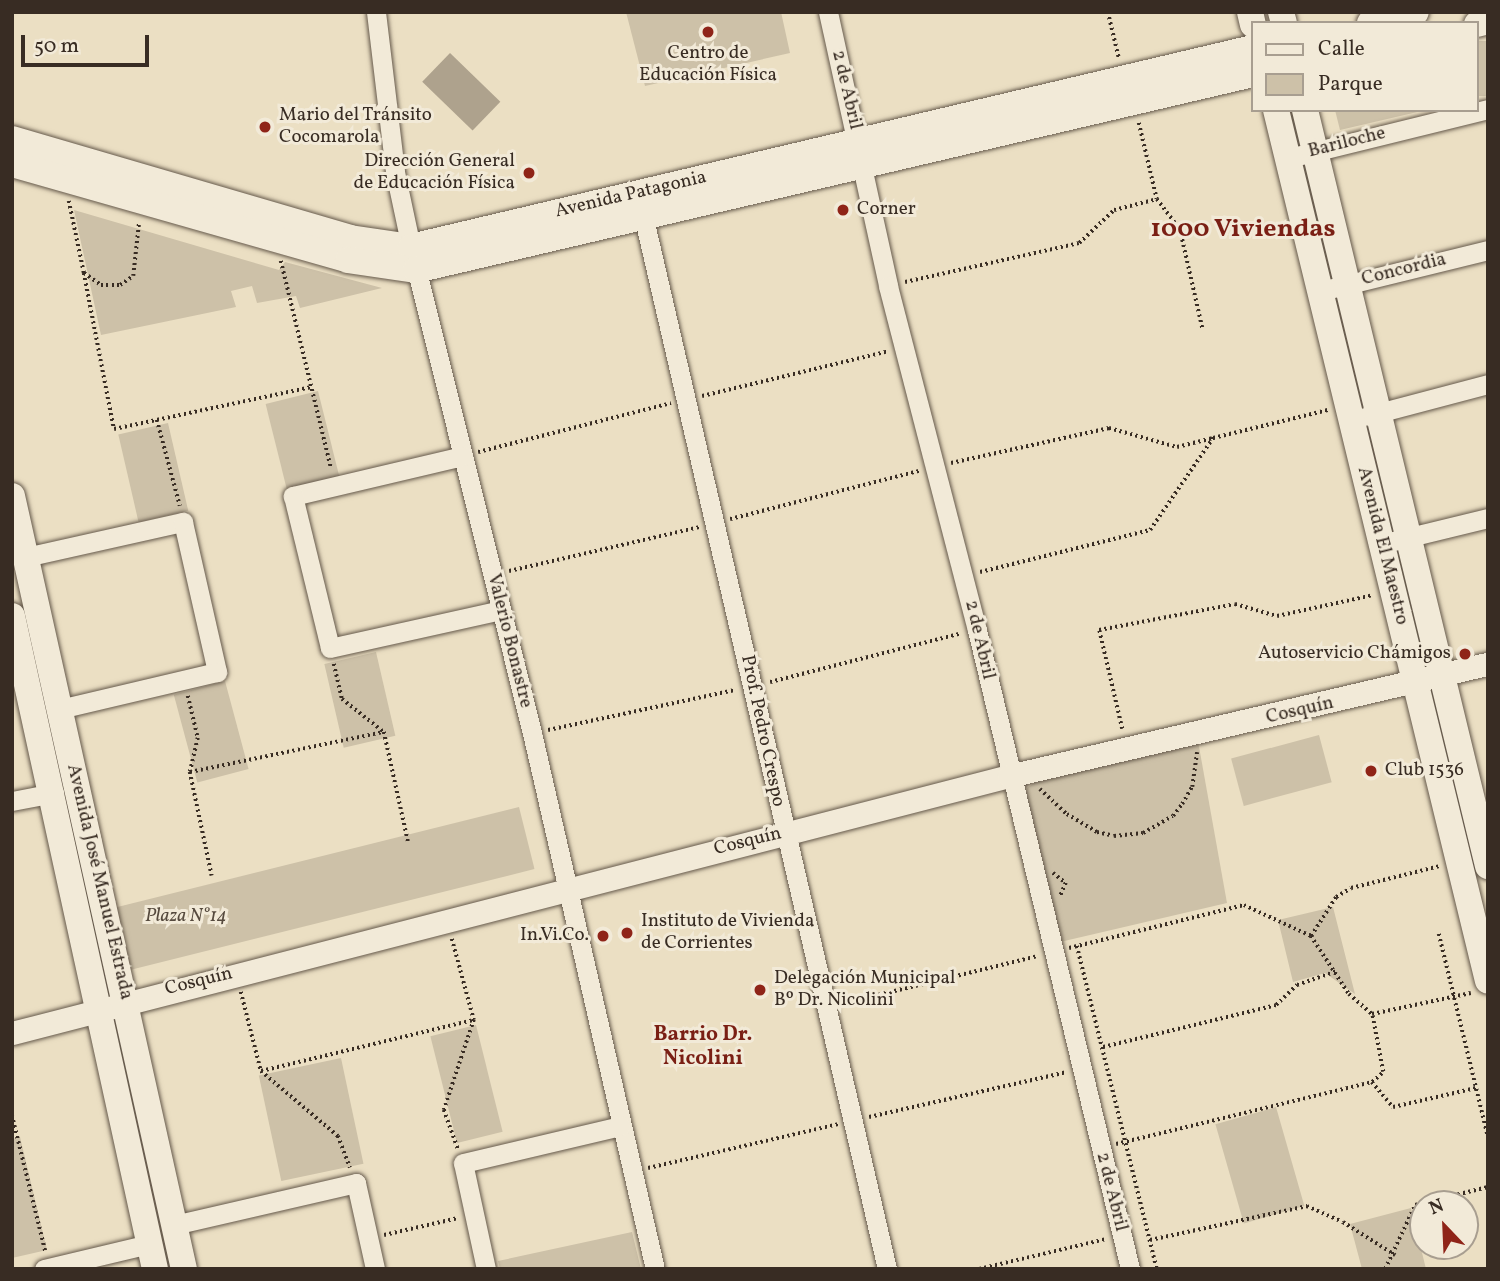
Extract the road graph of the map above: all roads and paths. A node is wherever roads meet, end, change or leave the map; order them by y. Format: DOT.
graph roads {
  1 [pos="376,12"];
  2 [pos="1108,12"];
  3 [pos="1416,12"];
  4 [pos="830,13"];
  5 [pos="1378,21"];
  6 [pos="1252,48"];
  7 [pos="1252,74"];
  8 [pos="1129,88"];
  9 [pos="1277,112"];
  10 [pos="1306,112"];
  11 [pos="1475,112"];
  12 [pos="12,139"];
  13 [pos="1315,150"];
  14 [pos="861,152"];
  15 [pos="1289,158"];
  16 [pos="12,164"];
  17 [pos="65,178"];
  18 [pos="1157,199"];
  19 [pos="140,200"];
  20 [pos="641,205"];
  21 [pos="275,239"];
  22 [pos="1488,250"];
  23 [pos="413,258"];
  24 [pos="85,273"];
  25 [pos="1349,284"];
  26 [pos="888,286"];
  27 [pos="1321,291"];
  28 [pos="1203,330"];
  29 [pos="1488,384"];
  30 [pos="313,387"];
  31 [pos="1350,412"];
  32 [pos="1379,412"];
  33 [pos="157,420"];
  34 [pos="1213,438"];
  35 [pos="463,456"];
  36 [pos="933,467"];
  37 [pos="335,486"];
  38 [pos="12,496"];
  39 [pos="1488,518"];
  40 [pos="183,522"];
  41 [pos="1408,537"];
  42 [pos="1381,544"];
  43 [pos="26,557"];
  44 [pos="964,576"];
  45 [pos="1392,591"];
  46 [pos="501,610"];
  47 [pos="12,616"];
  48 [pos="330,648"];
  49 [pos="1488,664"];
  50 [pos="184,680"];
  51 [pos="1429,681"];
  52 [pos="20,687"];
  53 [pos="59,709"];
  54 [pos="384,732"];
  55 [pos="1196,747"];
  56 [pos="1127,752"];
  57 [pos="190,772"];
  58 [pos="1009,776"];
  59 [pos="1048,783"];
  60 [pos="54,793"];
  61 [pos="12,801"];
  62 [pos="784,833"];
  63 [pos="408,841"];
  64 [pos="1446,860"];
  65 [pos="1488,866"];
  66 [pos="1049,874"];
  67 [pos="212,876"];
  68 [pos="564,888"];
  69 [pos="1055,900"];
  70 [pos="447,920"];
  71 [pos="1440,934"];
  72 [pos="1311,936"];
  73 [pos="1077,946"];
  74 [pos="1051,952"];
  75 [pos="1337,971"];
  76 [pos="236,973"];
  77 [pos="1482,987"];
  78 [pos="1454,994"];
  79 [pos="126,1001"];
  80 [pos="825,1008"];
  81 [pos="99,1009"];
  82 [pos="1372,1014"];
  83 [pos="474,1020"];
  84 [pos="12,1033"];
  85 [pos="1103,1047"];
  86 [pos="1080,1069"];
  87 [pos="261,1071"];
  88 [pos="1372,1082"];
  89 [pos="1476,1088"];
  90 [pos="12,1115"];
  91 [pos="852,1121"];
  92 [pos="621,1126"];
  93 [pos="1488,1137"];
  94 [pos="1126,1142"];
  95 [pos="19,1143"];
  96 [pos="12,1145"];
  97 [pos="1100,1148"];
  98 [pos="463,1163"];
  99 [pos="632,1172"];
  100 [pos="356,1183"];
  101 [pos="1488,1187"];
  102 [pos="474,1214"];
  103 [pos="174,1225"];
  104 [pos="1122,1236"];
  105 [pos="368,1239"];
  106 [pos="1150,1240"];
  107 [pos="1395,1255"];
  108 [pos="152,1257"];
  109 [pos="46,1268"];
  110 [pos="184,1269"];
  111 [pos="375,1269"];
  112 [pos="486,1269"];
  113 [pos="655,1269"];
  114 [pos="887,1269"];
  115 [pos="979,1269"];
  116 [pos="1130,1269"];
  117 [pos="1157,1269"];
  118 [pos="1385,1269"];
  1 -- 23 [label="street, Valerio Bonastre"];
  2 -- 8 [label="path"];
  3 -- 5 [label="main road"];
  4 -- 14 [label="street, 2 de Abril"];
  6 -- 8 [label="main road, Avenida Patagonia"];
  7 -- 8 [label="main road, Avenida Patagonia"];
  8 -- 14 [label="main road, Avenida Patagonia"];
  8 -- 18 [label="path"];
  9 -- 15 [label="main road, Avenida El Maestro"];
  10 -- 13 [label="main road, Avenida El Maestro"];
  11 -- 13 [label="street, Bariloche"];
  12 -- 23 [label="main road, Avenida Patagonia"];
  13 -- 15 [label="street, Bariloche"];
  13 -- 25 [label="main road, Avenida El Maestro"];
  14 -- 20 [label="main road, Avenida Patagonia"];
  14 -- 26 [label="street, 2 de Abril"];
  15 -- 27 [label="main road, Avenida El Maestro"];
  16 -- 17 [label="main road, Avenida Patagonia"];
  17 -- 19 [label="main road, Avenida Patagonia"];
  17 -- 24 [label="path"];
  18 -- 26 [label="path"];
  18 -- 28 [label="path"];
  19 -- 21 [label="main road, Avenida Patagonia"];
  19 -- 24 [label="path"];
  20 -- 23 [label="main road, Avenida Patagonia"];
  20 -- 62 [label="street, Prof. Pedro Crespo"];
  21 -- 23 [label="main road, Avenida Patagonia"];
  21 -- 30 [label="path"];
  22 -- 25 [label="street, Concordia"];
  23 -- 35 [label="street, Valerio Bonastre"];
  24 -- 33 [label="path"];
  25 -- 27 [label="street, Concordia"];
  25 -- 32 [label="main road, Avenida El Maestro"];
  26 -- 36 [label="street, 2 de Abril"];
  27 -- 31 [label="main road, Avenida El Maestro"];
  29 -- 32 [label="street"];
  30 -- 33 [label="path"];
  30 -- 37 [label="path"];
  31 -- 32 [label="street"];
  31 -- 34 [label="path"];
  31 -- 42 [label="main road, Avenida El Maestro"];
  32 -- 41 [label="main road, Avenida El Maestro"];
  33 -- 40 [label="path"];
  34 -- 36 [label="path"];
  34 -- 44 [label="path"];
  35 -- 37 [label="street"];
  35 -- 46 [label="street, Valerio Bonastre"];
  36 -- 44 [label="street, 2 de Abril"];
  37 -- 48 [label="street"];
  38 -- 43 [label="main road, Avenida José Manuel Estrada"];
  39 -- 41 [label="street"];
  40 -- 43 [label="street"];
  40 -- 50 [label="street"];
  41 -- 42 [label="street"];
  41 -- 51 [label="main road, Avenida El Maestro"];
  42 -- 45 [label="main road, Avenida El Maestro"];
  43 -- 53 [label="main road, Avenida José Manuel Estrada"];
  44 -- 58 [label="street, 2 de Abril"];
  45 -- 51 [label="main road, Avenida El Maestro"];
  45 -- 56 [label="path"];
  46 -- 48 [label="street"];
  46 -- 68 [label="street, Valerio Bonastre"];
  47 -- 52 [label="main road, Avenida José Manuel Estrada"];
  48 -- 54 [label="path"];
  49 -- 51 [label="street, Cosquín"];
  50 -- 53 [label="street"];
  50 -- 57 [label="path"];
  51 -- 56 [label="street, Cosquín"];
  51 -- 64 [label="main road, Avenida El Maestro"];
  51 -- 65 [label="main road, Avenida El Maestro"];
  52 -- 60 [label="main road, Avenida José Manuel Estrada"];
  53 -- 79 [label="main road, Avenida José Manuel Estrada"];
  54 -- 57 [label="path"];
  54 -- 63 [label="path"];
  55 -- 59 [label="path"];
  56 -- 58 [label="street, Cosquín"];
  57 -- 67 [label="path"];
  58 -- 62 [label="street, Cosquín"];
  58 -- 74 [label="street, 2 de Abril"];
  60 -- 61 [label="street"];
  60 -- 81 [label="main road, Avenida José Manuel Estrada"];
  62 -- 68 [label="street, Cosquín"];
  62 -- 80 [label="street, Prof. Pedro Crespo"];
  64 -- 72 [label="path"];
  64 -- 77 [label="main road, Avenida El Maestro"];
  66 -- 69 [label="path"];
  68 -- 70 [label="street, Cosquín"];
  68 -- 92 [label="street, Valerio Bonastre"];
  70 -- 76 [label="street, Cosquín"];
  70 -- 83 [label="path"];
  71 -- 78 [label="path"];
  72 -- 73 [label="path"];
  72 -- 75 [label="path"];
  73 -- 74 [label="path"];
  73 -- 85 [label="path"];
  74 -- 80 [label="path"];
  74 -- 86 [label="street, 2 de Abril"];
  75 -- 82 [label="path"];
  75 -- 85 [label="path"];
  76 -- 79 [label="street, Cosquín"];
  76 -- 87 [label="path"];
  77 -- 78 [label="path"];
  78 -- 82 [label="path"];
  78 -- 89 [label="path"];
  79 -- 81 [label="street, Cosquín"];
  79 -- 103 [label="main road, Avenida José Manuel Estrada"];
  80 -- 91 [label="street, Prof. Pedro Crespo"];
  81 -- 84 [label="street, Cosquín"];
  81 -- 108 [label="main road, Avenida José Manuel Estrada"];
  82 -- 88 [label="path"];
  83 -- 87 [label="path"];
  83 -- 98 [label="path"];
  85 -- 94 [label="path"];
  86 -- 91 [label="path"];
  86 -- 97 [label="street, 2 de Abril"];
  87 -- 100 [label="path"];
  88 -- 89 [label="path"];
  88 -- 94 [label="path"];
  89 -- 93 [label="path"];
  90 -- 95 [label="path"];
  91 -- 99 [label="path"];
  91 -- 114 [label="street, Prof. Pedro Crespo"];
  92 -- 98 [label="street"];
  92 -- 99 [label="street, Valerio Bonastre"];
  94 -- 97 [label="path"];
  94 -- 106 [label="path"];
  95 -- 96 [label="path"];
  95 -- 109 [label="path"];
  97 -- 104 [label="street, 2 de Abril"];
  98 -- 102 [label="street"];
  99 -- 113 [label="street, Valerio Bonastre"];
  100 -- 103 [label="street"];
  100 -- 105 [label="street"];
  101 -- 107 [label="path"];
  102 -- 105 [label="path"];
  102 -- 112 [label="street"];
  103 -- 110 [label="main road, Avenida José Manuel Estrada"];
  104 -- 115 [label="path"];
  104 -- 116 [label="street, 2 de Abril"];
  105 -- 111 [label="street"];
  106 -- 107 [label="path"];
  106 -- 117 [label="path"];
  107 -- 118 [label="path"];
  108 -- 109 [label="street"];
}
